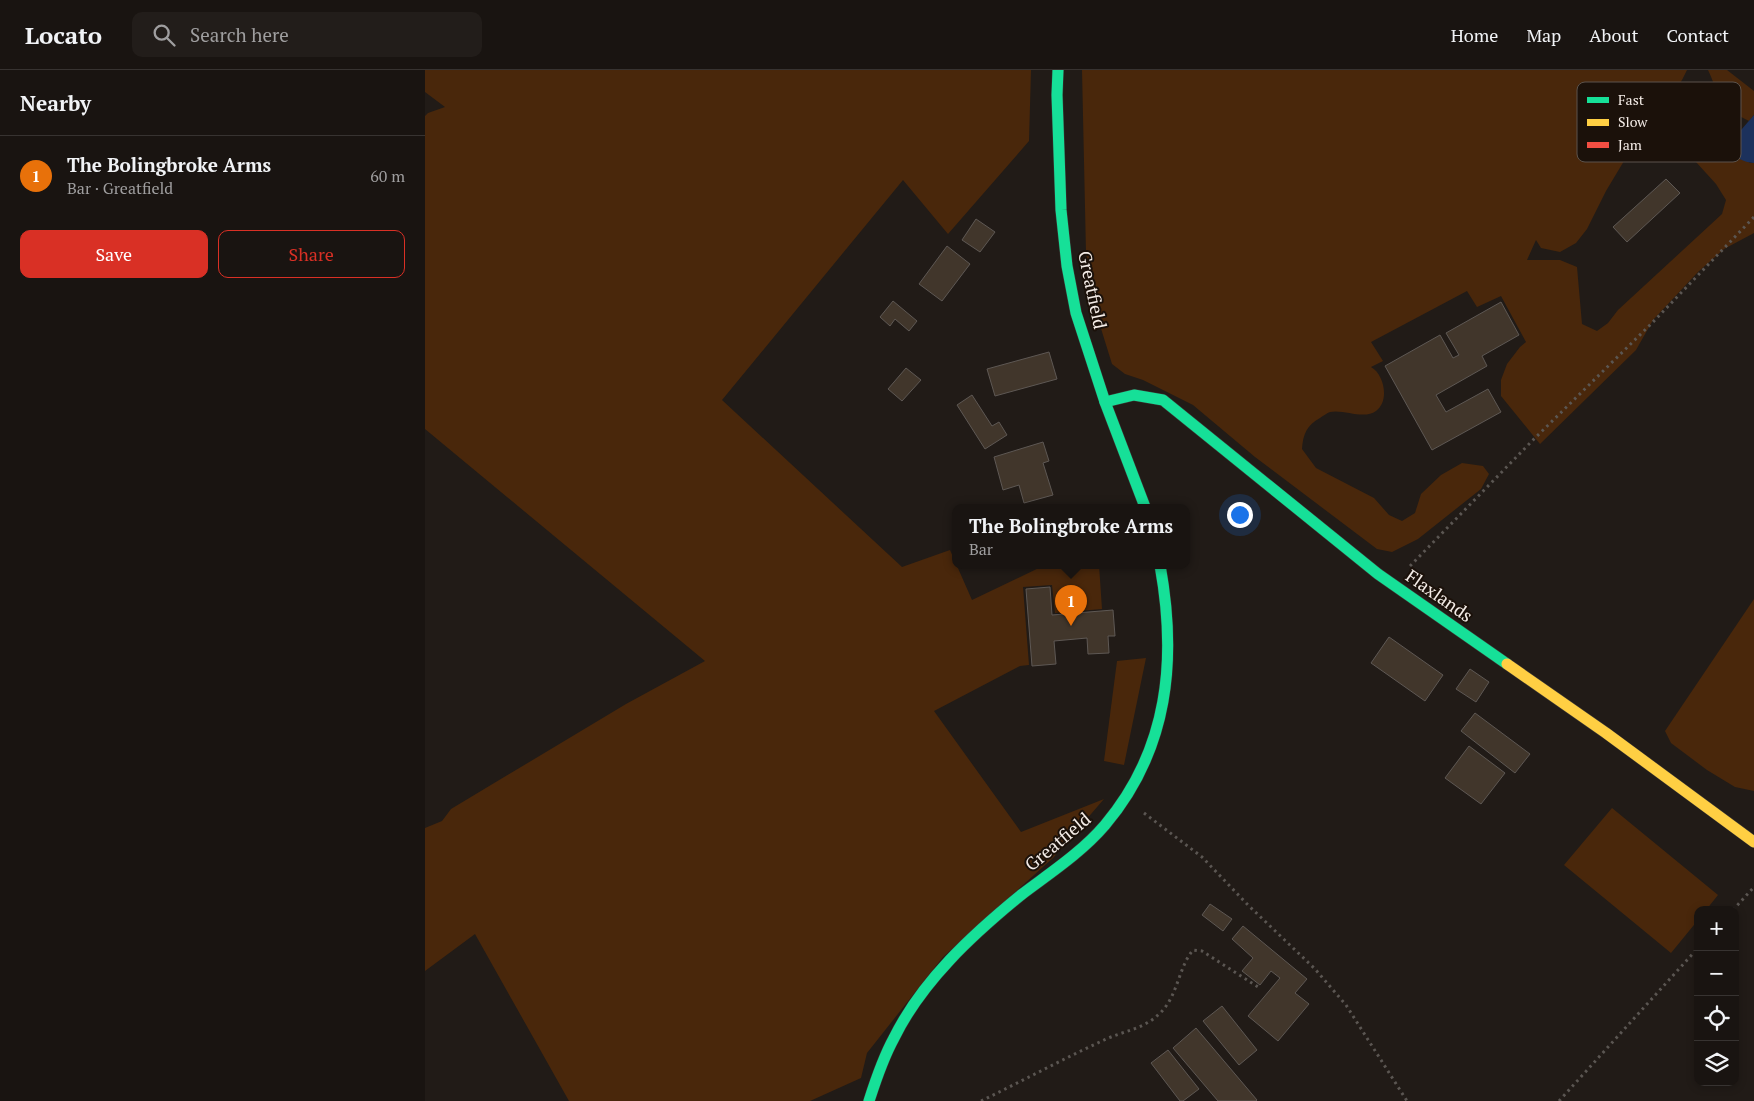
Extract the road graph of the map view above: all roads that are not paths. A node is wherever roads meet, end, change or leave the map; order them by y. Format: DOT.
graph roads {
  1 [pos="1058,70"];
  2 [pos="1105,402"];
  3 [pos="1144,504"];
  4 [pos="1161,569"];
  5 [pos="1754,842"];
  6 [pos="869,1101"];
  1 -- 2 [label="street, Greatfield"];
  2 -- 3 [label="street, Greatfield"];
  2 -- 5 [label="street, Flaxlands"];
  4 -- 6 [label="street, Greatfield"];
}
